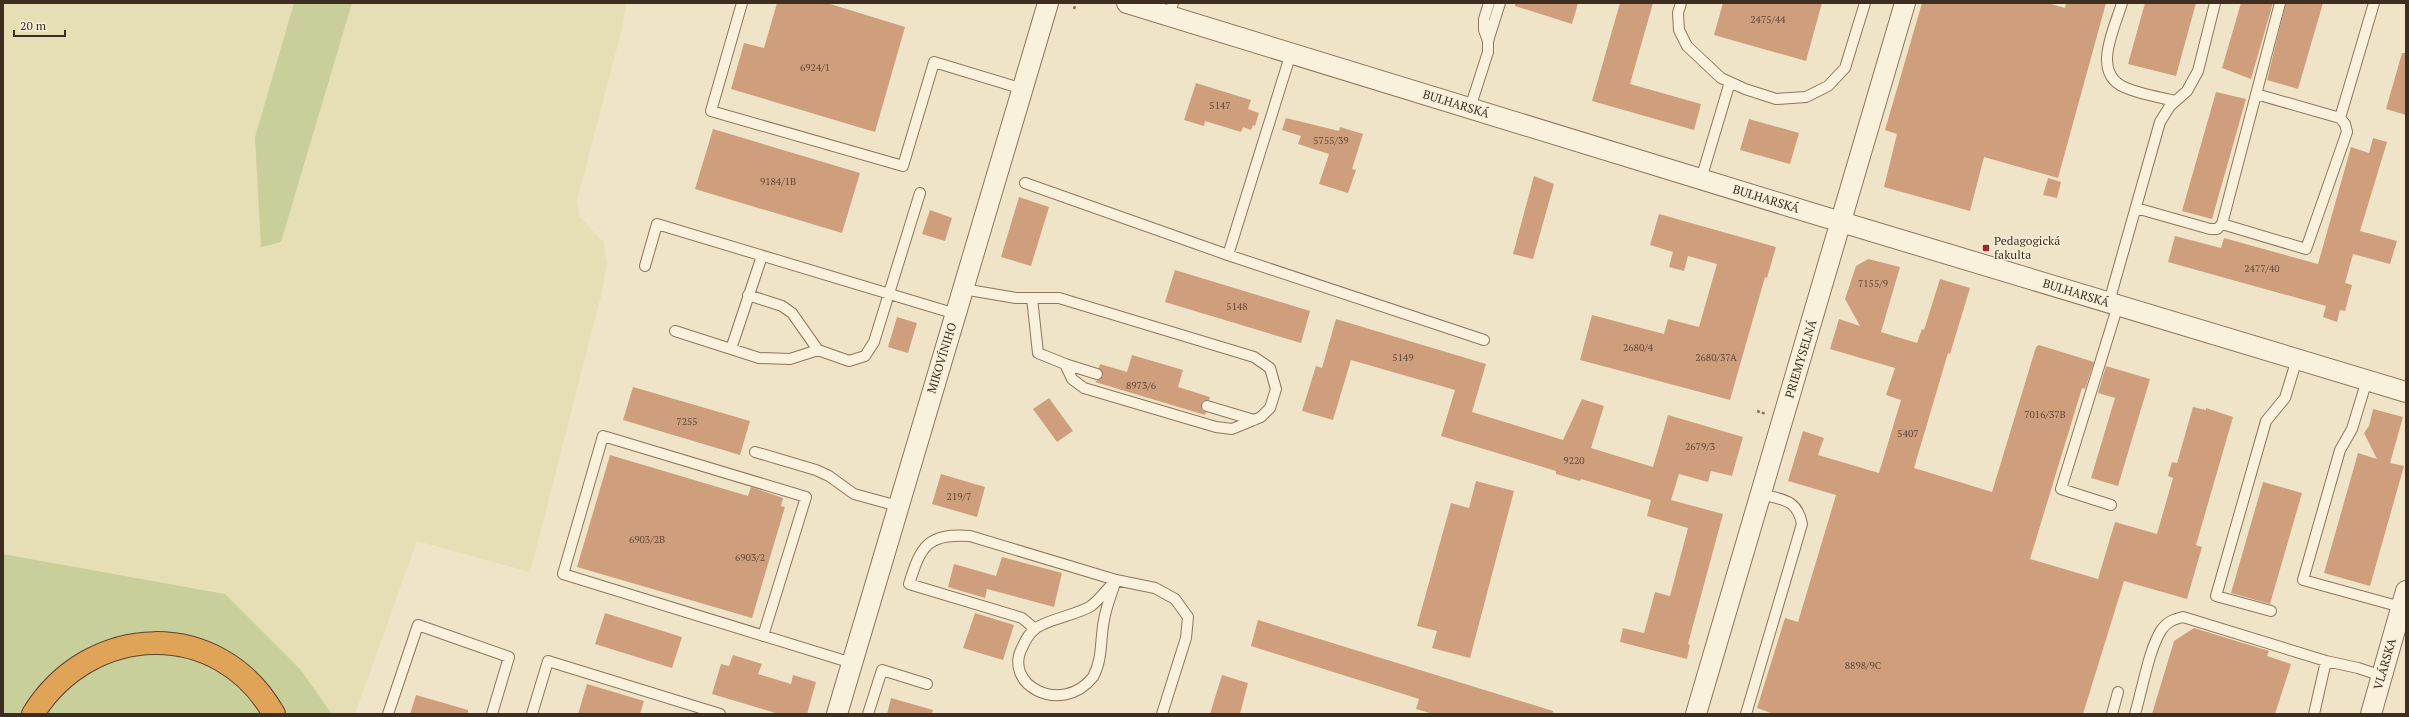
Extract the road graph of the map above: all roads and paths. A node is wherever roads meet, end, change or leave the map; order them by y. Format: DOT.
graph roads {
  1 [pos="742,3"];
  2 [pos="1048,3"];
  3 [pos="1127,3"];
  4 [pos="1489,3"];
  5 [pos="1500,3"];
  6 [pos="1682,3"];
  7 [pos="1865,3"];
  8 [pos="1905,3"];
  9 [pos="2122,3"];
  10 [pos="2215,3"];
  11 [pos="2280,3"];
  12 [pos="2374,3"];
  13 [pos="1076,6"];
  14 [pos="1074,9"];
  15 [pos="1171,9"];
  16 [pos="1488,41"];
  17 [pos="1292,54"];
  18 [pos="1730,82"];
  19 [pos="1023,89"];
  20 [pos="2256,94"];
  21 [pos="2175,101"];
  22 [pos="1470,108"];
  23 [pos="2340,118"];
  24 [pos="1701,179"];
  25 [pos="1025,183"];
  26 [pos="920,193"];
  27 [pos="2136,208"];
  28 [pos="1842,222"];
  29 [pos="2222,224"];
  30 [pos="1228,255"];
  31 [pos="762,256"];
  32 [pos="644,266"];
  33 [pos="963,289"];
  34 [pos="748,295"];
  35 [pos="888,295"];
  36 [pos="1032,298"];
  37 [pos="2114,304"];
  38 [pos="956,314"];
  39 [pos="676,331"];
  40 [pos="1484,340"];
  41 [pos="731,349"];
  42 [pos="818,350"];
  43 [pos="2297,359"];
  44 [pos="1065,364"];
  45 [pos="1098,374"];
  46 [pos="2367,380"];
  47 [pos="2406,392"];
  48 [pos="1207,406"];
  49 [pos="1254,420"];
  50 [pos="755,452"];
  51 [pos="1761,494"];
  52 [pos="2111,505"];
  53 [pos="898,506"];
  54 [pos="1116,580"];
  55 [pos="2404,599"];
  56 [pos="2271,611"];
  57 [pos="1035,629"];
  58 [pos="763,636"];
  59 [pos="2326,661"];
  60 [pos="852,663"];
  61 [pos="2382,676"];
  62 [pos="927,684"];
  63 [pos="2118,692"];
  64 [pos="33,714"];
  65 [pos="274,714"];
  66 [pos="388,714"];
  67 [pos="492,714"];
  68 [pos="532,714"];
  69 [pos="720,714"];
  70 [pos="837,714"];
  71 [pos="868,714"];
  72 [pos="1162,714"];
  73 [pos="1696,714"];
  74 [pos="1746,714"];
  75 [pos="2112,714"];
  76 [pos="2135,714"];
  77 [pos="2314,714"];
  78 [pos="2371,714"];
  1 -- 19 [label="lane"];
  2 -- 19 [label="street, MIKOVÍNIHO"];
  3 -- 15 [label="street, BULHARSKÁ"];
  4 -- 16 [label="lane"];
  5 -- 16 [label="lane"];
  6 -- 18 [label="lane"];
  7 -- 18 [label="lane"];
  8 -- 28 [label="street, PRIEMYSELNÁ"];
  9 -- 21 [label="lane"];
  10 -- 21 [label="lane"];
  11 -- 20 [label="lane"];
  12 -- 23 [label="lane"];
  13 -- 14 [label="path"];
  15 -- 17 [label="street, BULHARSKÁ"];
  16 -- 22 [label="lane"];
  17 -- 22 [label="street, BULHARSKÁ"];
  17 -- 30 [label="lane"];
  18 -- 24 [label="lane"];
  19 -- 33 [label="street, MIKOVÍNIHO"];
  20 -- 23 [label="lane"];
  20 -- 29 [label="lane"];
  21 -- 27 [label="lane"];
  22 -- 24 [label="street, BULHARSKÁ"];
  23 -- 29 [label="lane"];
  24 -- 28 [label="street, BULHARSKÁ"];
  25 -- 30 [label="lane"];
  26 -- 35 [label="lane"];
  27 -- 29 [label="lane"];
  27 -- 37 [label="lane"];
  28 -- 37 [label="street, BULHARSKÁ"];
  28 -- 51 [label="street, PRIEMYSELNÁ"];
  30 -- 40 [label="lane"];
  31 -- 32 [label="lane"];
  31 -- 34 [label="lane"];
  31 -- 35 [label="lane"];
  33 -- 36 [label="lane"];
  33 -- 38 [label="street, MIKOVÍNIHO"];
  34 -- 41 [label="lane"];
  34 -- 42 [label="lane"];
  35 -- 38 [label="lane"];
  35 -- 42 [label="lane"];
  36 -- 44 [label="lane"];
  36 -- 49 [label="lane"];
  37 -- 43 [label="street, BULHARSKÁ"];
  37 -- 52 [label="lane"];
  38 -- 53 [label="street, MIKOVÍNIHO"];
  39 -- 41 [label="lane"];
  41 -- 42 [label="lane"];
  43 -- 46 [label="street, BULHARSKÁ"];
  43 -- 56 [label="lane"];
  44 -- 45 [label="lane"];
  44 -- 49 [label="lane"];
  46 -- 47 [label="street, BULHARSKÁ"];
  46 -- 55 [label="lane"];
  48 -- 49 [label="lane"];
  50 -- 53 [label="lane"];
  51 -- 73 [label="street, PRIEMYSELNÁ"];
  51 -- 74 [label="lane"];
  53 -- 60 [label="street, MIKOVÍNIHO"];
  54 -- 57 [label="lane"];
  54 -- 57 [label="lane"];
  54 -- 57 [label="lane"];
  54 -- 72 [label="lane"];
  55 -- 61 [label="street, VLÁRSKA"];
  58 -- 58 [label="lane"];
  58 -- 60 [label="lane"];
  59 -- 61 [label="lane"];
  59 -- 76 [label="lane"];
  59 -- 77 [label="lane"];
  60 -- 70 [label="street, MIKOVÍNIHO"];
  61 -- 78 [label="street, VLÁRSKA"];
  62 -- 71 [label="lane"];
  63 -- 75 [label="lane"];
  64 -- 65 [label="highway"];
  66 -- 67 [label="lane"];
  68 -- 69 [label="lane"];
}
